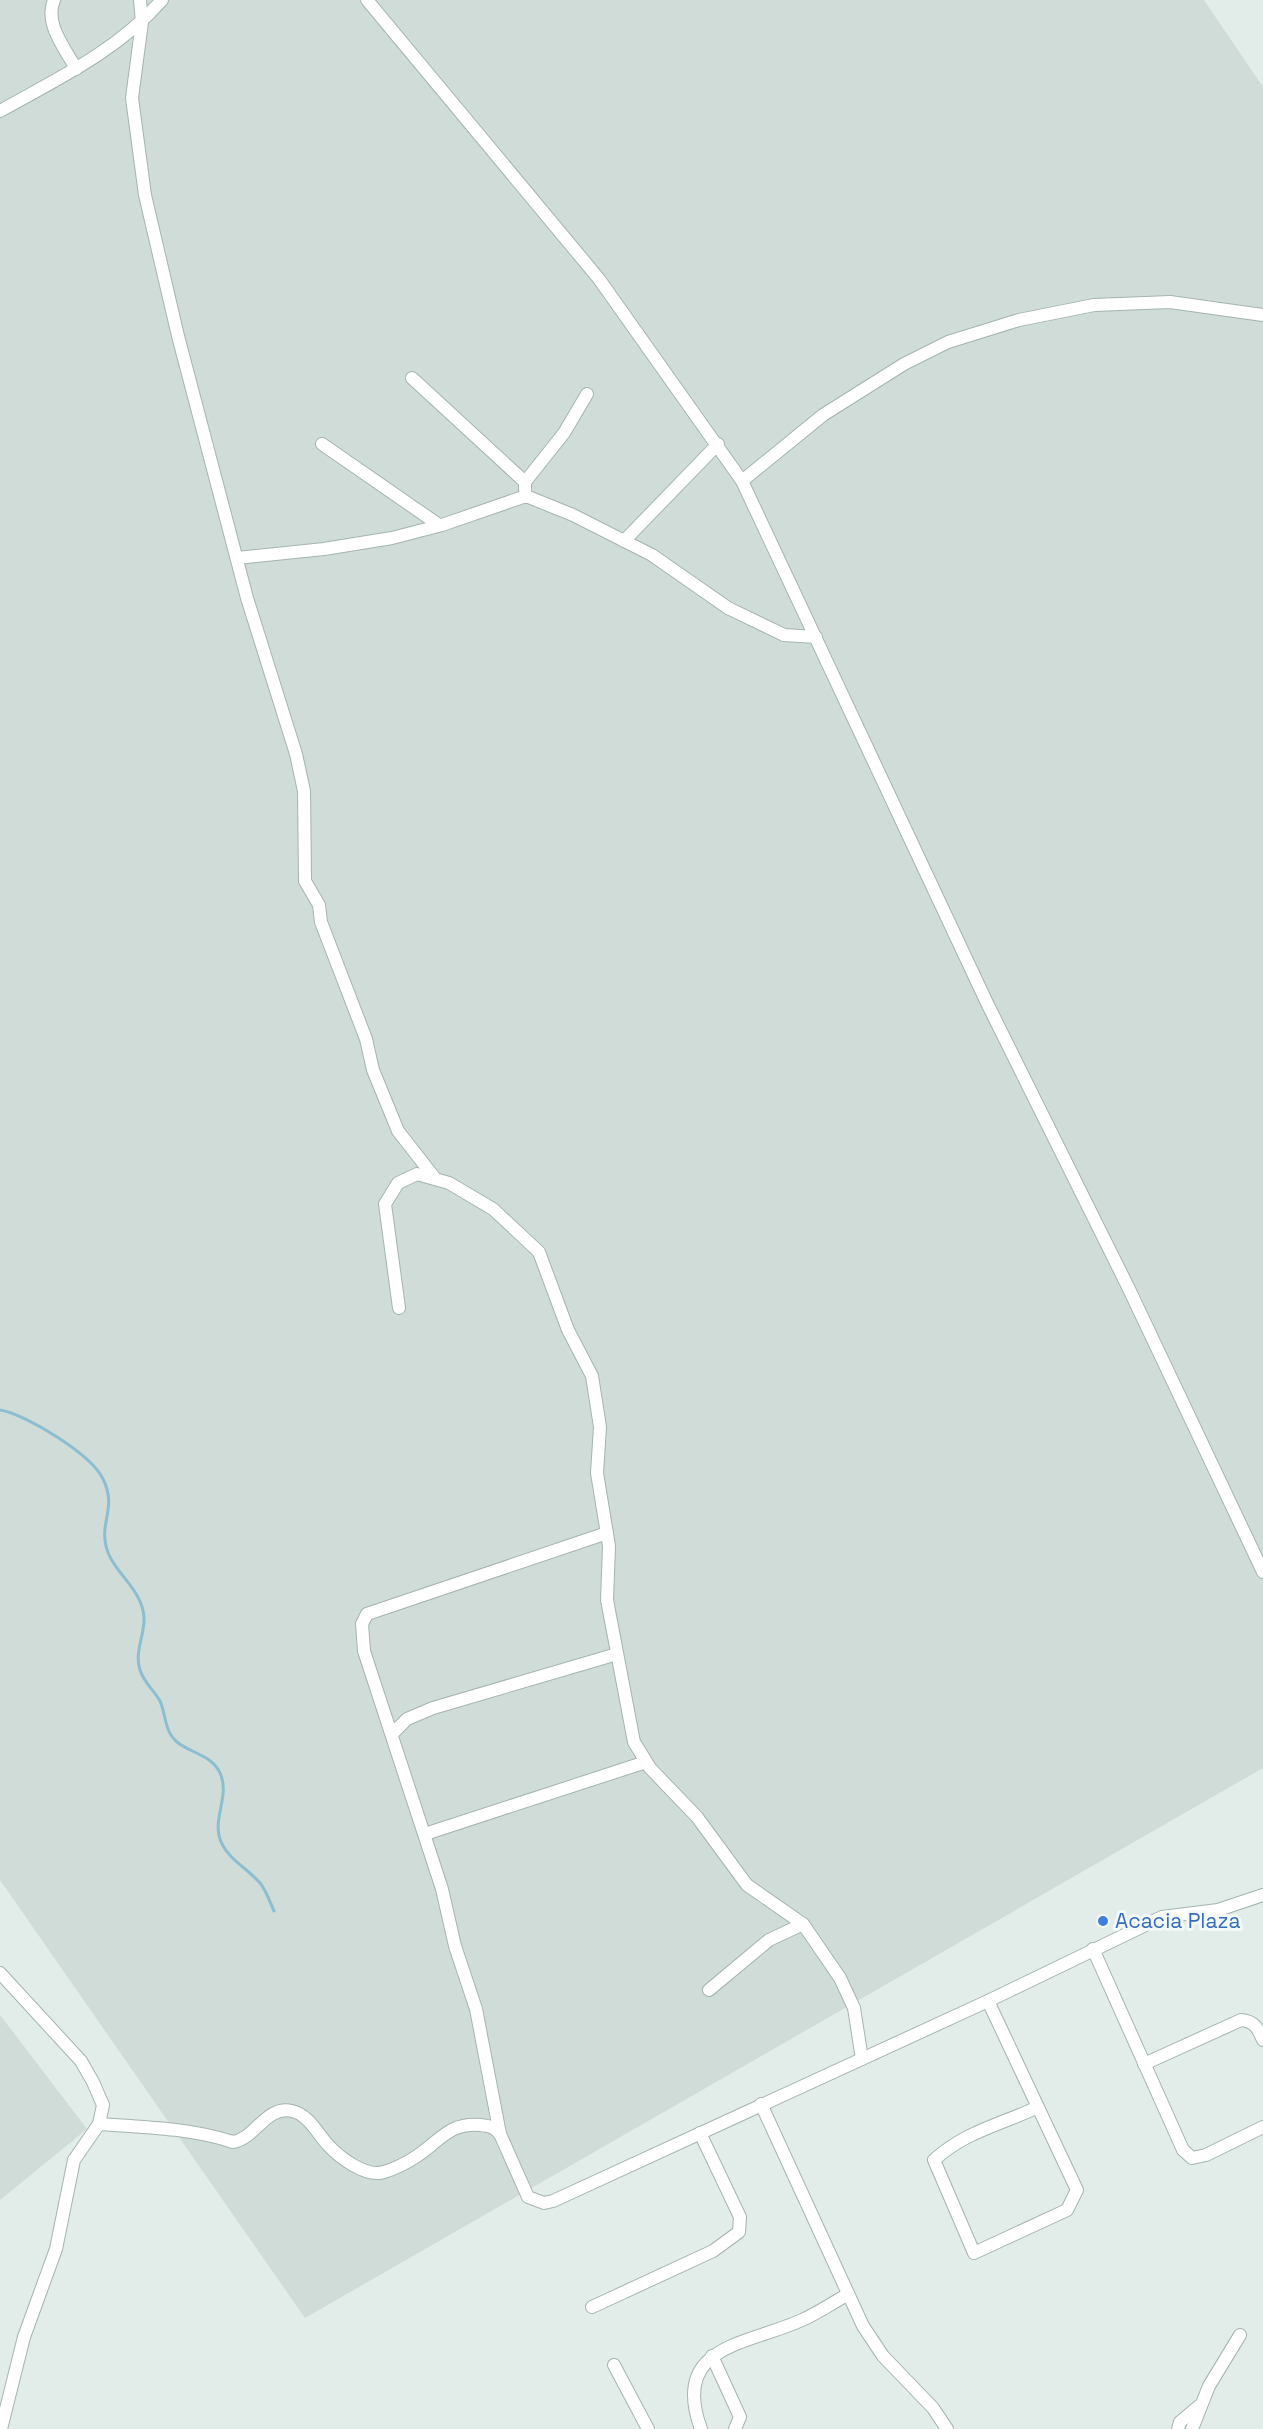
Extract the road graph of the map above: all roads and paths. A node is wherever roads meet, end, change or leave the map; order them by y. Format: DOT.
graph roads {
  1 [pos="54,0"];
  2 [pos="140,0"];
  3 [pos="162,0"];
  4 [pos="367,0"];
  5 [pos="142,22"];
  6 [pos="76,69"];
  7 [pos="0,111"];
  8 [pos="1263,315"];
  9 [pos="412,378"];
  10 [pos="587,394"];
  11 [pos="322,444"];
  12 [pos="717,444"];
  13 [pos="742,481"];
  14 [pos="525,482"];
  15 [pos="526,496"];
  16 [pos="439,525"];
  17 [pos="624,541"];
  18 [pos="237,558"];
  19 [pos="816,637"];
  20 [pos="434,1177"];
  21 [pos="399,1308"];
  22 [pos="607,1533"];
  23 [pos="1263,1572"];
  24 [pos="617,1654"];
  25 [pos="393,1733"];
  26 [pos="646,1762"];
  27 [pos="424,1834"];
  28 [pos="1263,1895"];
  29 [pos="803,1924"];
  30 [pos="1093,1949"];
  31 [pos="0,1973"];
  32 [pos="709,1990"];
  33 [pos="988,2001"];
  34 [pos="1263,2040"];
  35 [pos="862,2059"];
  36 [pos="1144,2064"];
  37 [pos="761,2104"];
  38 [pos="1038,2107"];
  39 [pos="99,2124"];
  40 [pos="1263,2127"];
  41 [pos="700,2133"];
  42 [pos="500,2134"];
  43 [pos="847,2295"];
  44 [pos="592,2307"];
  45 [pos="1240,2336"];
  46 [pos="712,2356"];
  47 [pos="614,2365"];
  48 [pos="1202,2403"];
  49 [pos="2,2429"];
  50 [pos="648,2429"];
  51 [pos="701,2429"];
  52 [pos="735,2429"];
  53 [pos="947,2429"];
  54 [pos="1178,2429"];
  55 [pos="1192,2429"];
  1 -- 6 [label="street"];
  2 -- 5 [label="street"];
  3 -- 5 [label="street"];
  4 -- 12 [label="street"];
  5 -- 6 [label="street"];
  5 -- 18 [label="street"];
  6 -- 7 [label="street"];
  8 -- 13 [label="street"];
  9 -- 14 [label="street"];
  10 -- 14 [label="street"];
  11 -- 16 [label="street"];
  12 -- 13 [label="street"];
  12 -- 17 [label="street"];
  13 -- 19 [label="street"];
  14 -- 15 [label="street"];
  15 -- 16 [label="street"];
  15 -- 17 [label="street"];
  16 -- 18 [label="street"];
  17 -- 19 [label="street"];
  18 -- 20 [label="street"];
  19 -- 23 [label="street"];
  20 -- 21 [label="street"];
  20 -- 22 [label="street"];
  22 -- 24 [label="street"];
  22 -- 25 [label="street"];
  24 -- 25 [label="street"];
  24 -- 26 [label="street"];
  25 -- 27 [label="street"];
  26 -- 27 [label="street"];
  26 -- 29 [label="street"];
  27 -- 42 [label="street"];
  28 -- 30 [label="street"];
  29 -- 32 [label="street"];
  29 -- 35 [label="street"];
  30 -- 33 [label="street"];
  30 -- 36 [label="street"];
  31 -- 39 [label="street"];
  33 -- 35 [label="street"];
  33 -- 38 [label="street"];
  34 -- 36 [label="street"];
  35 -- 37 [label="street"];
  36 -- 40 [label="street"];
  37 -- 41 [label="street"];
  37 -- 43 [label="street"];
  38 -- 38 [label="street"];
  39 -- 42 [label="street"];
  39 -- 49 [label="street"];
  41 -- 42 [label="street"];
  41 -- 44 [label="street"];
  43 -- 46 [label="street"];
  43 -- 53 [label="street"];
  45 -- 48 [label="street"];
  46 -- 51 [label="street"];
  46 -- 52 [label="street"];
  47 -- 50 [label="street"];
  48 -- 54 [label="street"];
  48 -- 55 [label="street"];
}
